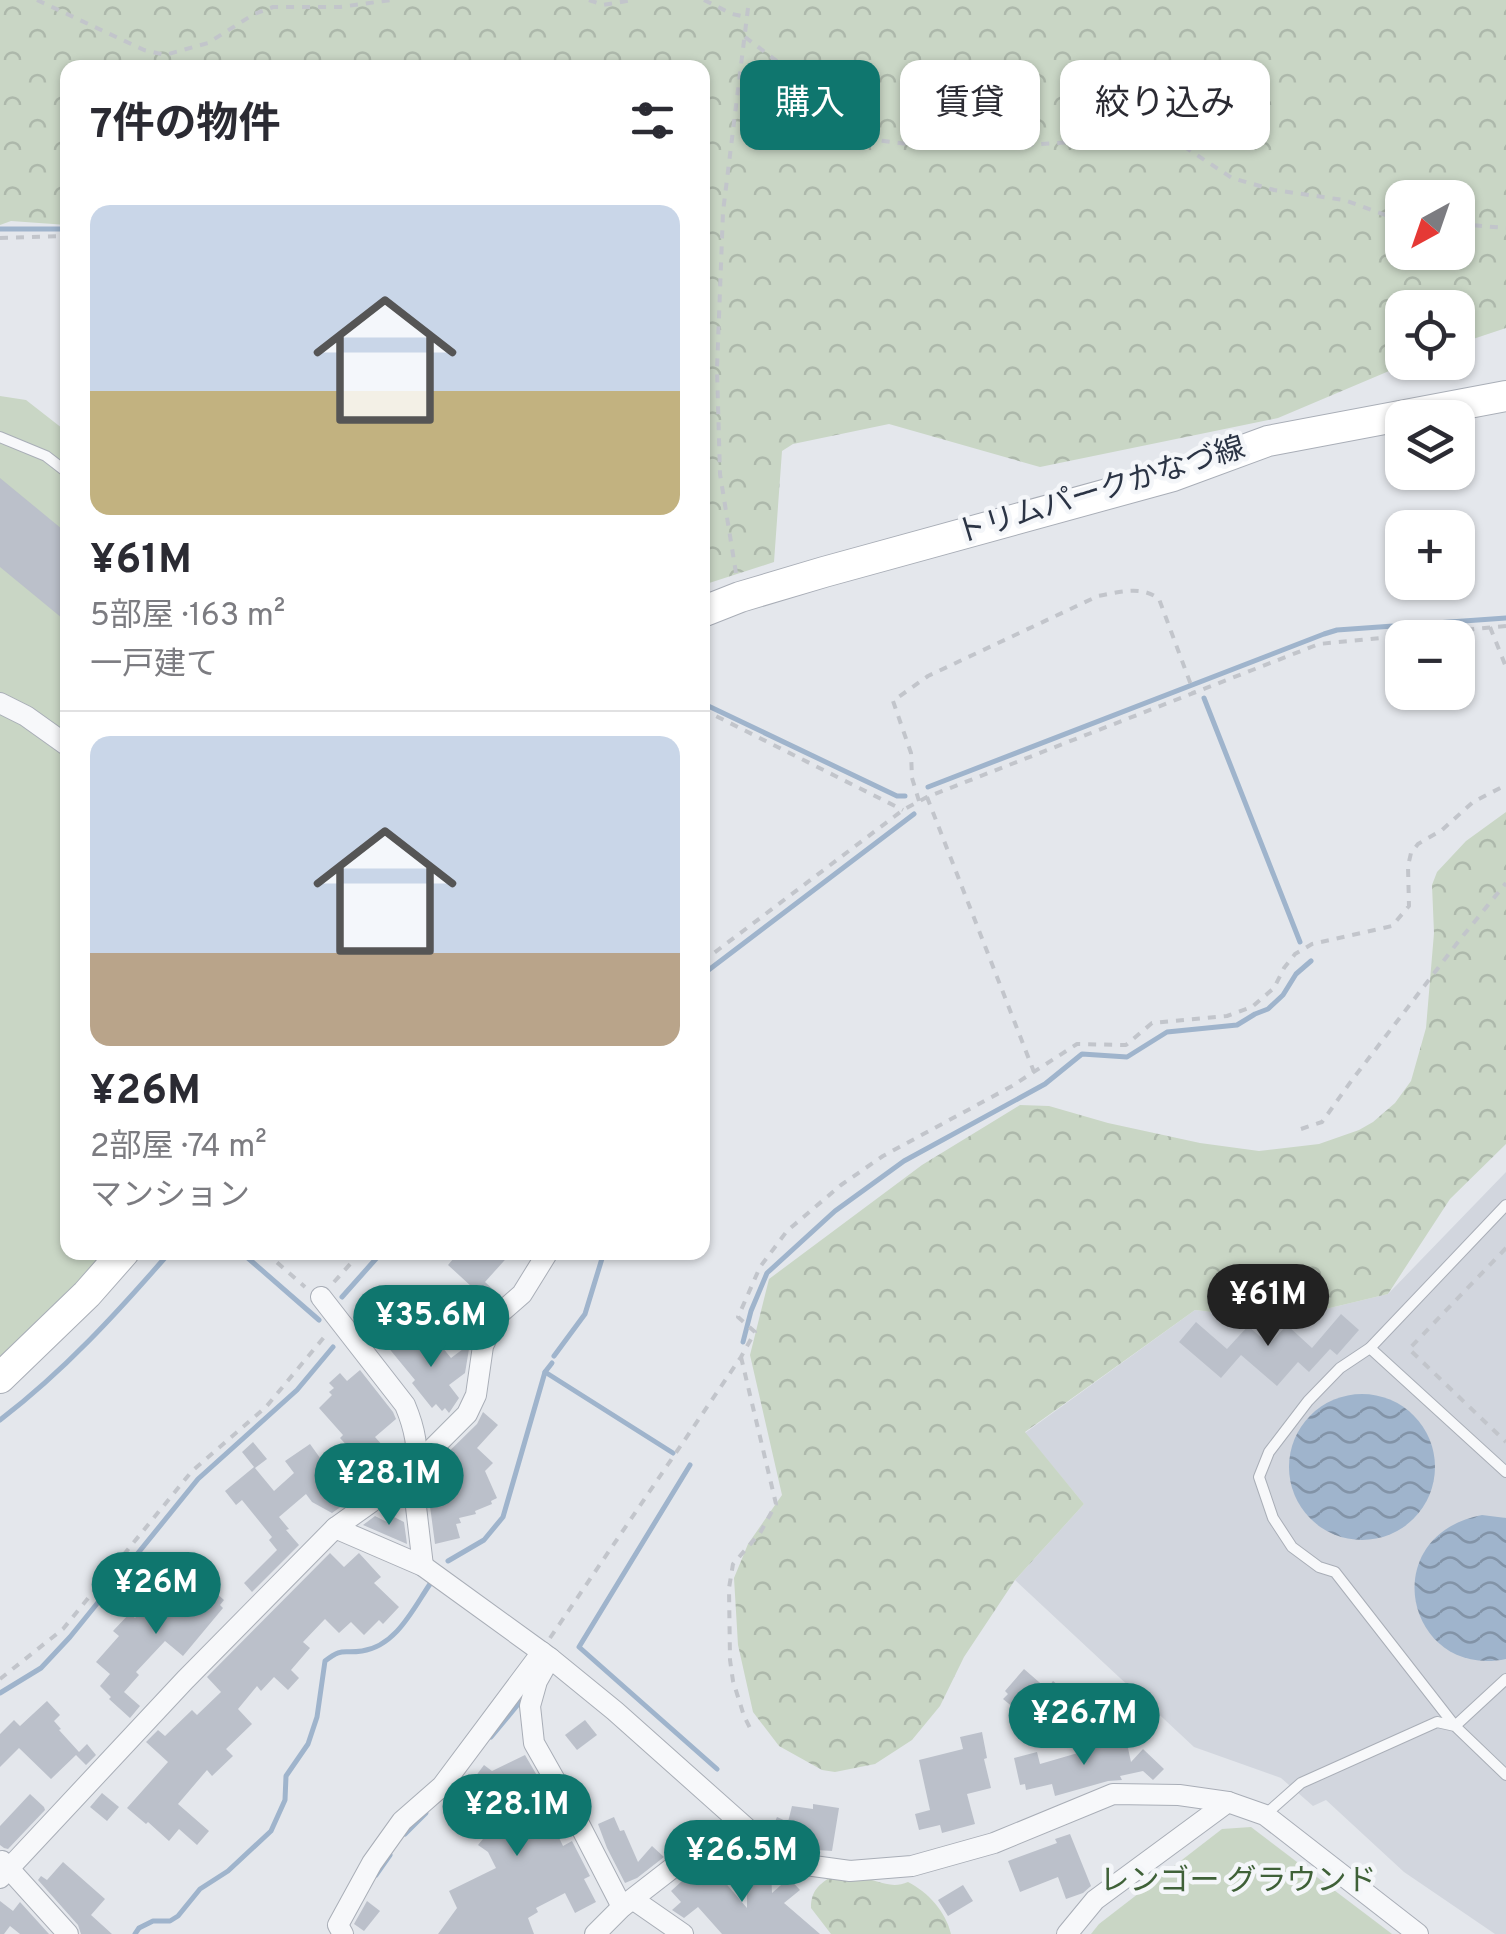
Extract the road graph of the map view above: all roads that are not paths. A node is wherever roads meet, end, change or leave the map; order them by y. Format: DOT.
graph roads {
  1 [pos="1506,396"];
  2 [pos="0,436"];
  3 [pos="60,467"];
  4 [pos="710,609"];
  5 [pos="0,703"];
  6 [pos="60,740"];
  7 [pos="1506,1205"];
  8 [pos="117,1260"];
  9 [pos="543,1260"];
  10 [pos="314,1293"];
  11 [pos="1370,1348"];
  12 [pos="0,1378"];
  13 [pos="414,1469"];
  14 [pos="1506,1472"];
  15 [pos="335,1528"];
  16 [pos="423,1566"];
  17 [pos="546,1654"];
  18 [pos="1506,1680"];
  19 [pos="1455,1726"];
  20 [pos="1506,1774"];
  21 [pos="1228,1802"];
  22 [pos="1266,1815"];
  23 [pos="780,1858"];
  24 [pos="3,1868"];
  25 [pos="628,1904"];
  26 [pos="68,1934"];
  27 [pos="342,1934"];
  28 [pos="595,1934"];
  29 [pos="683,1934"];
  30 [pos="1066,1934"];
  31 [pos="1418,1934"];
  1 -- 4 [label="main road, トリムパークかなづ線"];
  2 -- 3 [label="lane"];
  5 -- 6 [label="street"];
  7 -- 11 [label="lane"];
  8 -- 12 [label="main road"];
  9 -- 13 [label="street"];
  10 -- 13 [label="street"];
  11 -- 14 [label="lane"];
  11 -- 19 [label="lane"];
  13 -- 15 [label="street"];
  13 -- 16 [label="street"];
  15 -- 16 [label="street"];
  15 -- 24 [label="street"];
  16 -- 17 [label="street"];
  17 -- 23 [label="street"];
  17 -- 25 [label="street"];
  17 -- 27 [label="street"];
  18 -- 19 [label="lane"];
  19 -- 20 [label="lane"];
  19 -- 22 [label="lane"];
  21 -- 22 [label="street"];
  21 -- 23 [label="street"];
  21 -- 30 [label="street"];
  22 -- 31 [label="street"];
  23 -- 25 [label="street"];
  24 -- 26 [label="street"];
  25 -- 28 [label="street"];
  25 -- 29 [label="street"];
}
